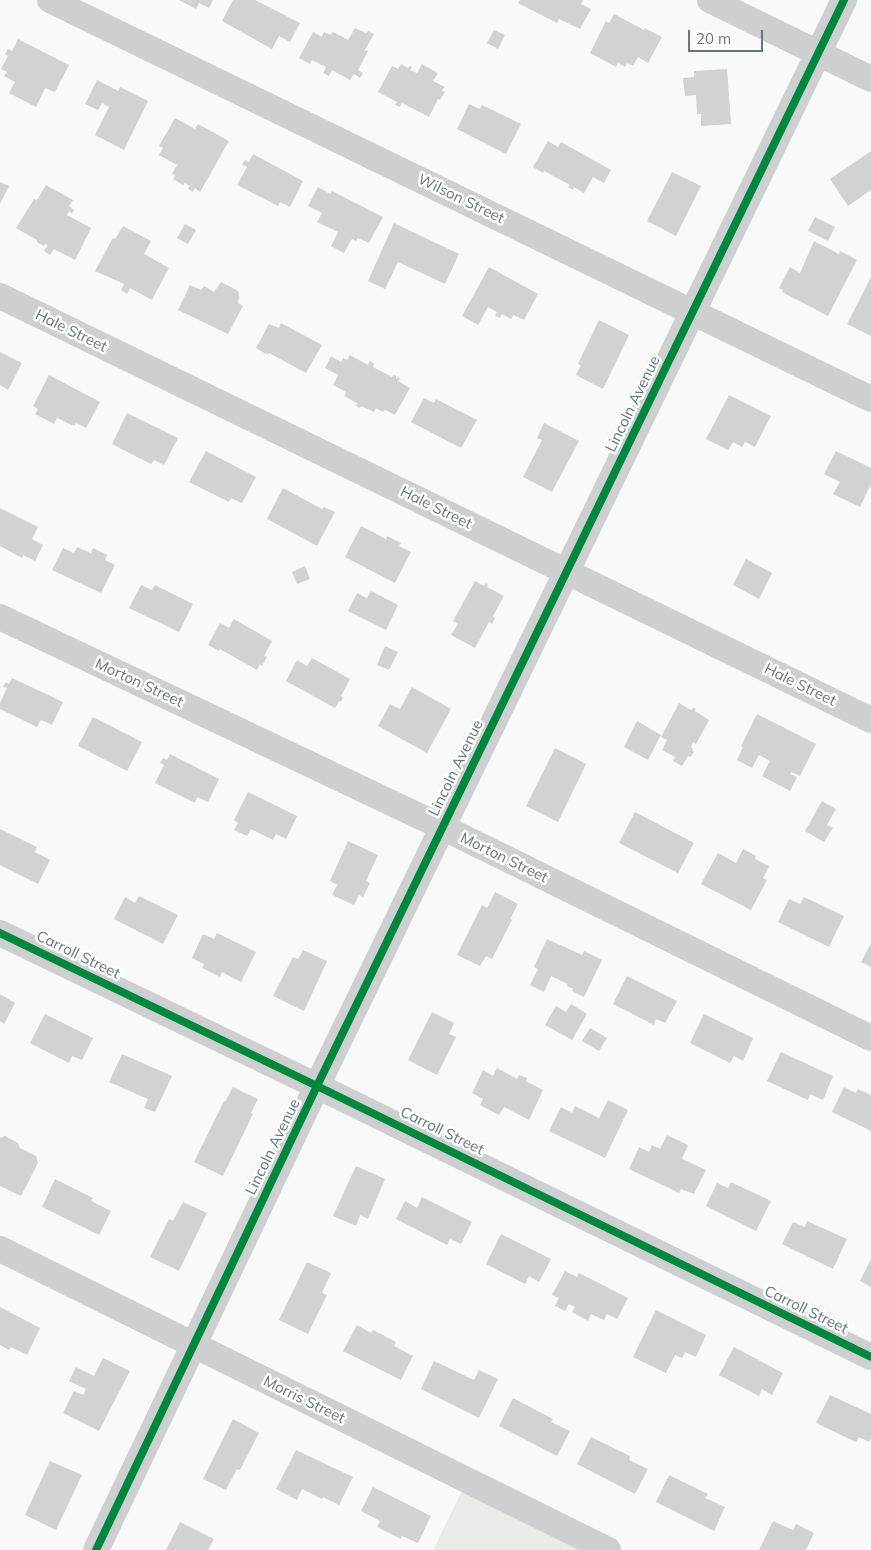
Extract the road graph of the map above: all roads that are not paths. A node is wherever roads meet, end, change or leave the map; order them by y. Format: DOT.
graph roads {
  1 [pos="50,0"];
  2 [pos="710,0"];
  3 [pos="844,0"];
  4 [pos="818,52"];
  5 [pos="871,79"];
  6 [pos="0,296"];
  7 [pos="694,312"];
  8 [pos="871,399"];
  9 [pos="566,571"];
  10 [pos="0,617"];
  11 [pos="871,720"];
  12 [pos="442,828"];
  13 [pos="0,933"];
  14 [pos="871,1038"];
  15 [pos="318,1086"];
  16 [pos="0,1250"];
  17 [pos="193,1345"];
  18 [pos="871,1357"];
  19 [pos="96,1550"];
  20 [pos="608,1550"];
  1 -- 7 [label="street, Wilson Street"];
  2 -- 4 [label="street"];
  3 -- 4 [label="street, Lincoln Avenue"];
  4 -- 5 [label="street"];
  4 -- 7 [label="street, Lincoln Avenue"];
  6 -- 9 [label="street, Hale Street"];
  7 -- 8 [label="street, Wilson Street"];
  7 -- 9 [label="street, Lincoln Avenue"];
  9 -- 11 [label="street, Hale Street"];
  9 -- 12 [label="street, Lincoln Avenue"];
  10 -- 12 [label="street, Morton Street"];
  12 -- 14 [label="street, Morton Street"];
  12 -- 15 [label="street, Lincoln Avenue"];
  13 -- 15 [label="street, Carroll Street"];
  15 -- 17 [label="street, Lincoln Avenue"];
  15 -- 18 [label="street, Carroll Street"];
  16 -- 17 [label="street, Morris Street"];
  17 -- 19 [label="street, Lincoln Avenue"];
  17 -- 20 [label="street, Morris Street"];
}
